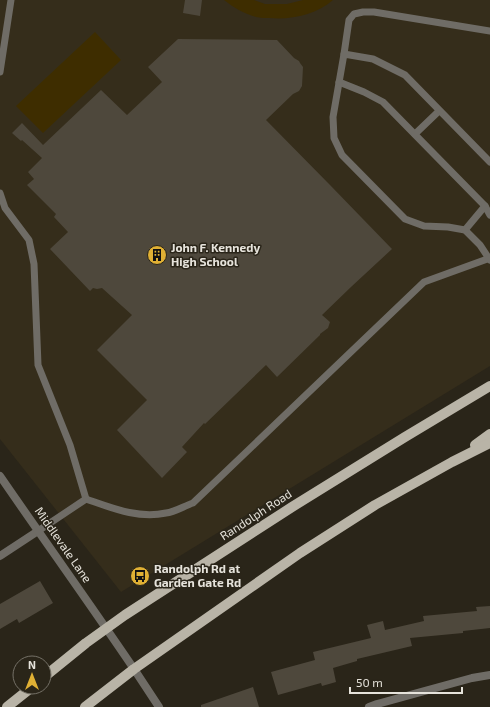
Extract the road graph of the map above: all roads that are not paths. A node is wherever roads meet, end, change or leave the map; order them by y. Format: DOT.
graph roads {
  1 [pos="12,0"];
  2 [pos="490,31"];
  3 [pos="344,54"];
  4 [pos="0,72"];
  5 [pos="339,82"];
  6 [pos="440,111"];
  7 [pos="415,134"];
  8 [pos="490,162"];
  9 [pos="0,193"];
  10 [pos="485,206"];
  11 [pos="490,215"];
  12 [pos="465,230"];
  13 [pos="490,259"];
  14 [pos="490,386"];
  15 [pos="490,434"];
  16 [pos="490,443"];
  17 [pos="452,462"];
  18 [pos="0,476"];
  19 [pos="86,499"];
  20 [pos="38,531"];
  21 [pos="0,556"];
  22 [pos="106,628"];
  23 [pos="134,669"];
  24 [pos="52,671"];
  25 [pos="490,675"];
  26 [pos="22,695"];
  27 [pos="7,707"];
  28 [pos="85,707"];
  29 [pos="159,707"];
  30 [pos="369,707"];
  1 -- 4 [label="lane"];
  2 -- 3 [label="lane"];
  3 -- 5 [label="lane"];
  3 -- 6 [label="lane"];
  5 -- 7 [label="lane"];
  5 -- 12 [label="lane"];
  6 -- 7 [label="lane"];
  6 -- 8 [label="lane"];
  7 -- 10 [label="lane"];
  9 -- 19 [label="lane"];
  10 -- 11 [label="lane"];
  10 -- 12 [label="lane"];
  12 -- 13 [label="lane"];
  13 -- 19 [label="lane"];
  14 -- 22 [label="main road, Randolph Road"];
  15 -- 17 [label="main road"];
  16 -- 17 [label="main road"];
  17 -- 23 [label="main road"];
  18 -- 20 [label="street, Middlevale Lane"];
  19 -- 20 [label="lane"];
  20 -- 21 [label="street"];
  20 -- 22 [label="street, Middlevale Lane"];
  22 -- 23 [label="street, Middlevale Lane"];
  22 -- 24 [label="main road, Randolph Road"];
  23 -- 28 [label="main road"];
  23 -- 29 [label="street, Middlevale Lane"];
  25 -- 30 [label="street"];
  26 -- 27 [label="main road"];
}
